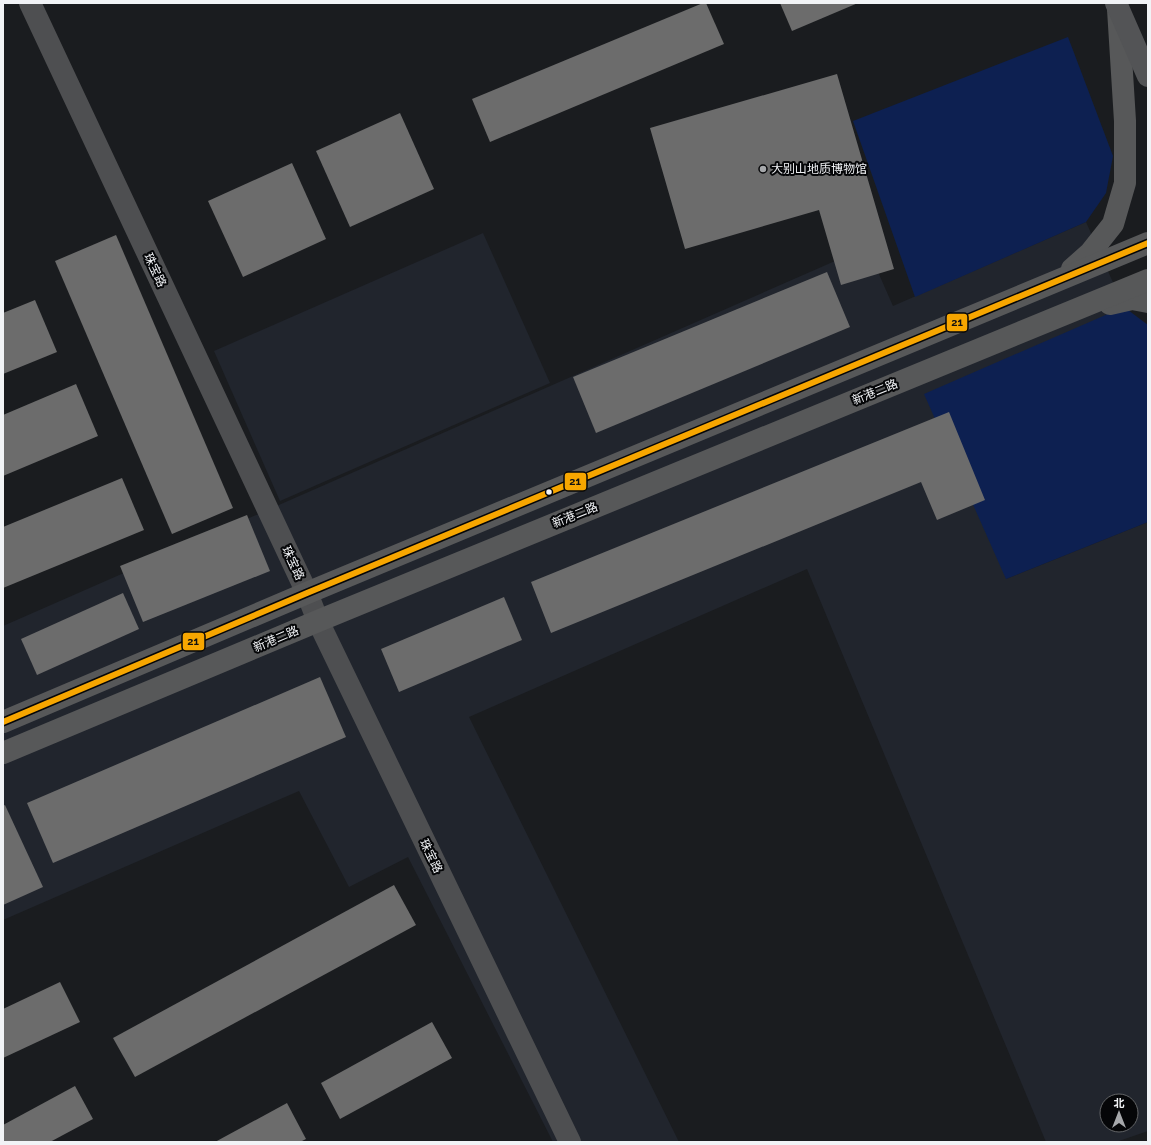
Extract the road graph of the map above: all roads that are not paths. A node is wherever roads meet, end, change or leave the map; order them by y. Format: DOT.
graph roads {
  1 [pos="30,3"];
  2 [pos="1117,5"];
  3 [pos="1148,76"];
  4 [pos="1148,243"];
  5 [pos="1059,280"];
  6 [pos="1148,280"];
  7 [pos="1148,302"];
  8 [pos="1068,313"];
  9 [pos="307,594"];
  10 [pos="318,621"];
  11 [pos="3,722"];
  12 [pos="3,753"];
  13 [pos="570,1142"];
  1 -- 9 [label="street, 珠宝路"];
  2 -- 3 [label="highway"];
  2 -- 5 [label="main road"];
  4 -- 5 [label="main road"];
  5 -- 9 [label="main road"];
  6 -- 8 [label="main road, 新港二路"];
  7 -- 8 [label="main road"];
  8 -- 10 [label="main road, 新港二路"];
  9 -- 10 [label="street, 珠宝路"];
  9 -- 11 [label="main road"];
  10 -- 12 [label="main road, 新港二路"];
  10 -- 13 [label="street, 珠宝路"];
}
